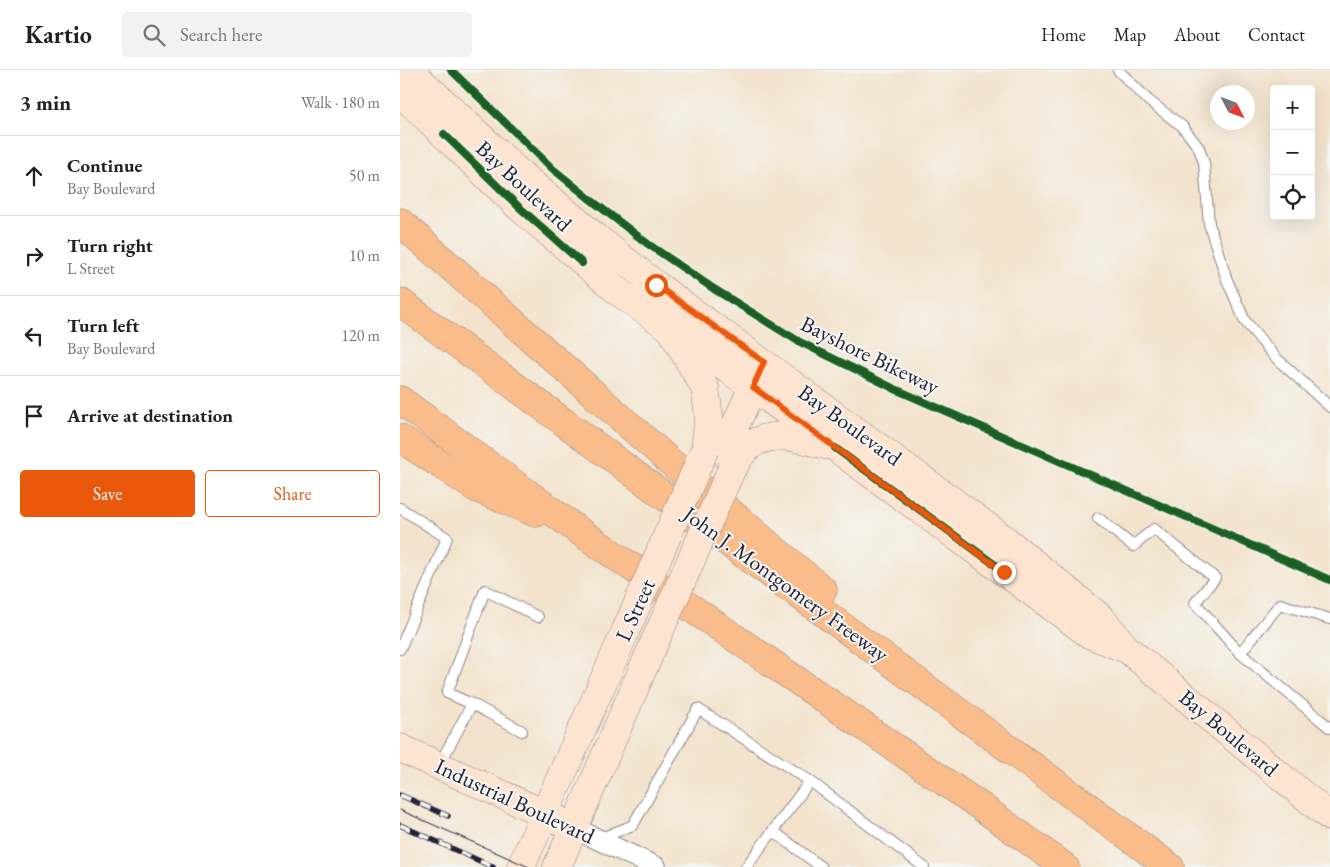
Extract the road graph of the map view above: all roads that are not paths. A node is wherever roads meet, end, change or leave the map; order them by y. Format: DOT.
graph roads {
  1 [pos="409,70"];
  2 [pos="1118,70"];
  3 [pos="400,92"];
  4 [pos="400,222"];
  5 [pos="400,302"];
  6 [pos="671,329"];
  7 [pos="753,371"];
  8 [pos="400,400"];
  9 [pos="1330,407"];
  10 [pos="400,438"];
  11 [pos="835,448"];
  12 [pos="705,449"];
  13 [pos="732,468"];
  14 [pos="400,508"];
  15 [pos="1098,518"];
  16 [pos="579,531"];
  17 [pos="538,617"];
  18 [pos="1330,619"];
  19 [pos="400,649"];
  20 [pos="1127,649"];
  21 [pos="1240,653"];
  22 [pos="472,704"];
  23 [pos="1330,728"];
  24 [pos="522,731"];
  25 [pos="400,748"];
  26 [pos="1021,756"];
  27 [pos="438,765"];
  28 [pos="810,781"];
  29 [pos="545,814"];
  30 [pos="1330,817"];
  31 [pos="574,828"];
  32 [pos="773,830"];
  33 [pos="598,839"];
  34 [pos="521,867"];
  35 [pos="557,867"];
  36 [pos="656,867"];
  37 [pos="746,867"];
  38 [pos="821,867"];
  39 [pos="924,867"];
  40 [pos="1065,867"];
  41 [pos="1170,867"];
  1 -- 7 [label="main road, Bay Boulevard"];
  2 -- 9 [label="lane"];
  3 -- 6 [label="main road, Bay Boulevard"];
  4 -- 26 [label="highway"];
  5 -- 26 [label="highway, John J. Montgomery Freeway"];
  6 -- 7 [label="main road, Bay Boulevard"];
  6 -- 12 [label="main road"];
  7 -- 11 [label="main road, Bay Boulevard"];
  7 -- 12 [label="main road, L Street"];
  7 -- 13 [label="main road"];
  7 -- 20 [label="main road, Bay Boulevard"];
  8 -- 16 [label="highway"];
  10 -- 16 [label="highway"];
  11 -- 13 [label="main road, L Street"];
  11 -- 20 [label="main road, Bay Boulevard"];
  12 -- 29 [label="main road, L Street, bridge"];
  13 -- 31 [label="main road, L Street, bridge"];
  14 -- 19 [label="lane"];
  15 -- 21 [label="lane"];
  16 -- 40 [label="highway"];
  17 -- 22 [label="lane"];
  18 -- 21 [label="lane"];
  20 -- 30 [label="main road, Bay Boulevard"];
  21 -- 23 [label="lane"];
  22 -- 24 [label="lane"];
  22 -- 27 [label="lane"];
  25 -- 27 [label="main road, Industrial Boulevard"];
  26 -- 41 [label="highway, John J. Montgomery Freeway"];
  27 -- 29 [label="main road, Industrial Boulevard"];
  28 -- 32 [label="lane"];
  28 -- 33 [label="lane"];
  28 -- 39 [label="lane"];
  29 -- 31 [label="main road, Industrial Boulevard"];
  29 -- 34 [label="main road, L Street"];
  31 -- 33 [label="street, Industrial Boulevard"];
  31 -- 35 [label="main road, L Street"];
  32 -- 37 [label="lane"];
  32 -- 38 [label="lane"];
  33 -- 36 [label="street, Industrial Boulevard"];
}
